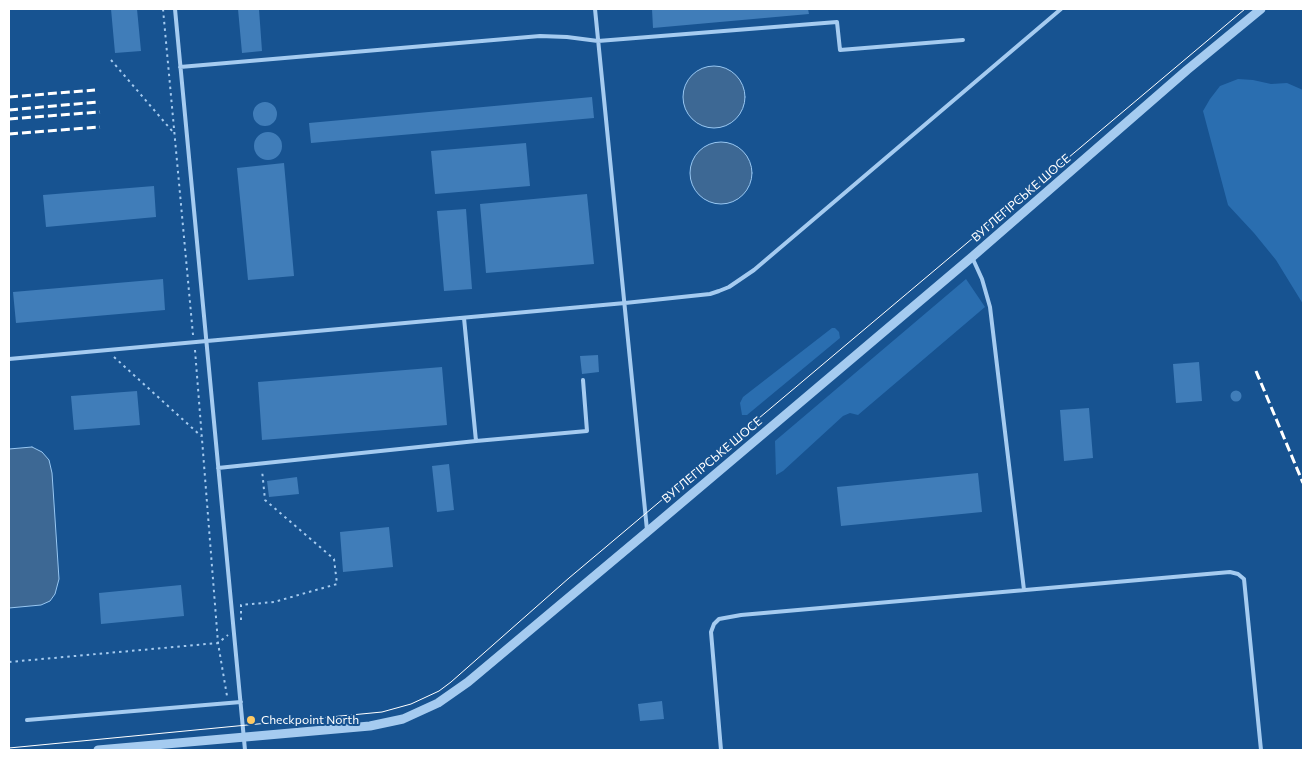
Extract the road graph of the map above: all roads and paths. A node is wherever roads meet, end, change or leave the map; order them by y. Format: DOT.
graph roads {
  1 [pos="163,9"];
  2 [pos="174,9"];
  3 [pos="594,9"];
  4 [pos="1061,9"];
  5 [pos="1262,9"];
  6 [pos="963,40"];
  7 [pos="598,41"];
  8 [pos="111,60"];
  9 [pos="180,67"];
  10 [pos="174,133"];
  11 [pos="972,257"];
  12 [pos="624,303"];
  13 [pos="464,318"];
  14 [pos="206,341"];
  15 [pos="194,342"];
  16 [pos="107,350"];
  17 [pos="9,360"];
  18 [pos="583,380"];
  19 [pos="202,437"];
  20 [pos="476,440"];
  21 [pos="262,464"];
  22 [pos="218,468"];
  23 [pos="647,532"];
  24 [pos="1024,590"];
  25 [pos="234,629"];
  26 [pos="218,643"];
  27 [pos="9,662"];
  28 [pos="241,702"];
  29 [pos="228,703"];
  30 [pos="27,720"];
  31 [pos="244,737"];
  32 [pos="98,750"];
  33 [pos="105,750"];
  34 [pos="245,750"];
  35 [pos="721,750"];
  36 [pos="1261,750"];
  1 -- 10 [label="path"];
  2 -- 9 [label="lane"];
  3 -- 7 [label="lane"];
  4 -- 12 [label="lane"];
  5 -- 11 [label="street, ВУГЛЕГІРСЬКЕ ШОСЕ"];
  6 -- 7 [label="lane"];
  7 -- 9 [label="lane"];
  7 -- 12 [label="lane"];
  8 -- 10 [label="path"];
  9 -- 14 [label="lane"];
  10 -- 15 [label="path"];
  11 -- 23 [label="street, ВУГЛЕГІРСЬКЕ ШОСЕ"];
  11 -- 24 [label="lane"];
  12 -- 13 [label="lane"];
  12 -- 23 [label="lane"];
  13 -- 14 [label="lane"];
  13 -- 20 [label="lane"];
  14 -- 15 [label="lane"];
  14 -- 22 [label="lane"];
  15 -- 16 [label="lane"];
  15 -- 19 [label="path"];
  16 -- 17 [label="lane"];
  16 -- 19 [label="path"];
  18 -- 20 [label="lane"];
  19 -- 26 [label="path"];
  20 -- 21 [label="lane"];
  21 -- 22 [label="lane"];
  21 -- 25 [label="path"];
  22 -- 25 [label="lane"];
  23 -- 31 [label="street, ВУГЛЕГІРСЬКЕ ШОСЕ"];
  24 -- 35 [label="lane"];
  24 -- 36 [label="lane"];
  25 -- 26 [label="path"];
  25 -- 28 [label="lane"];
  26 -- 27 [label="path"];
  26 -- 29 [label="path"];
  28 -- 29 [label="lane"];
  28 -- 31 [label="lane"];
  29 -- 30 [label="lane"];
  31 -- 33 [label="street, ВУГЛЕГІРСЬКЕ ШОСЕ"];
  31 -- 34 [label="lane"];
  32 -- 33 [label="street, ВУГЛЕГІРСЬКЕ ШОСЕ"];
}
